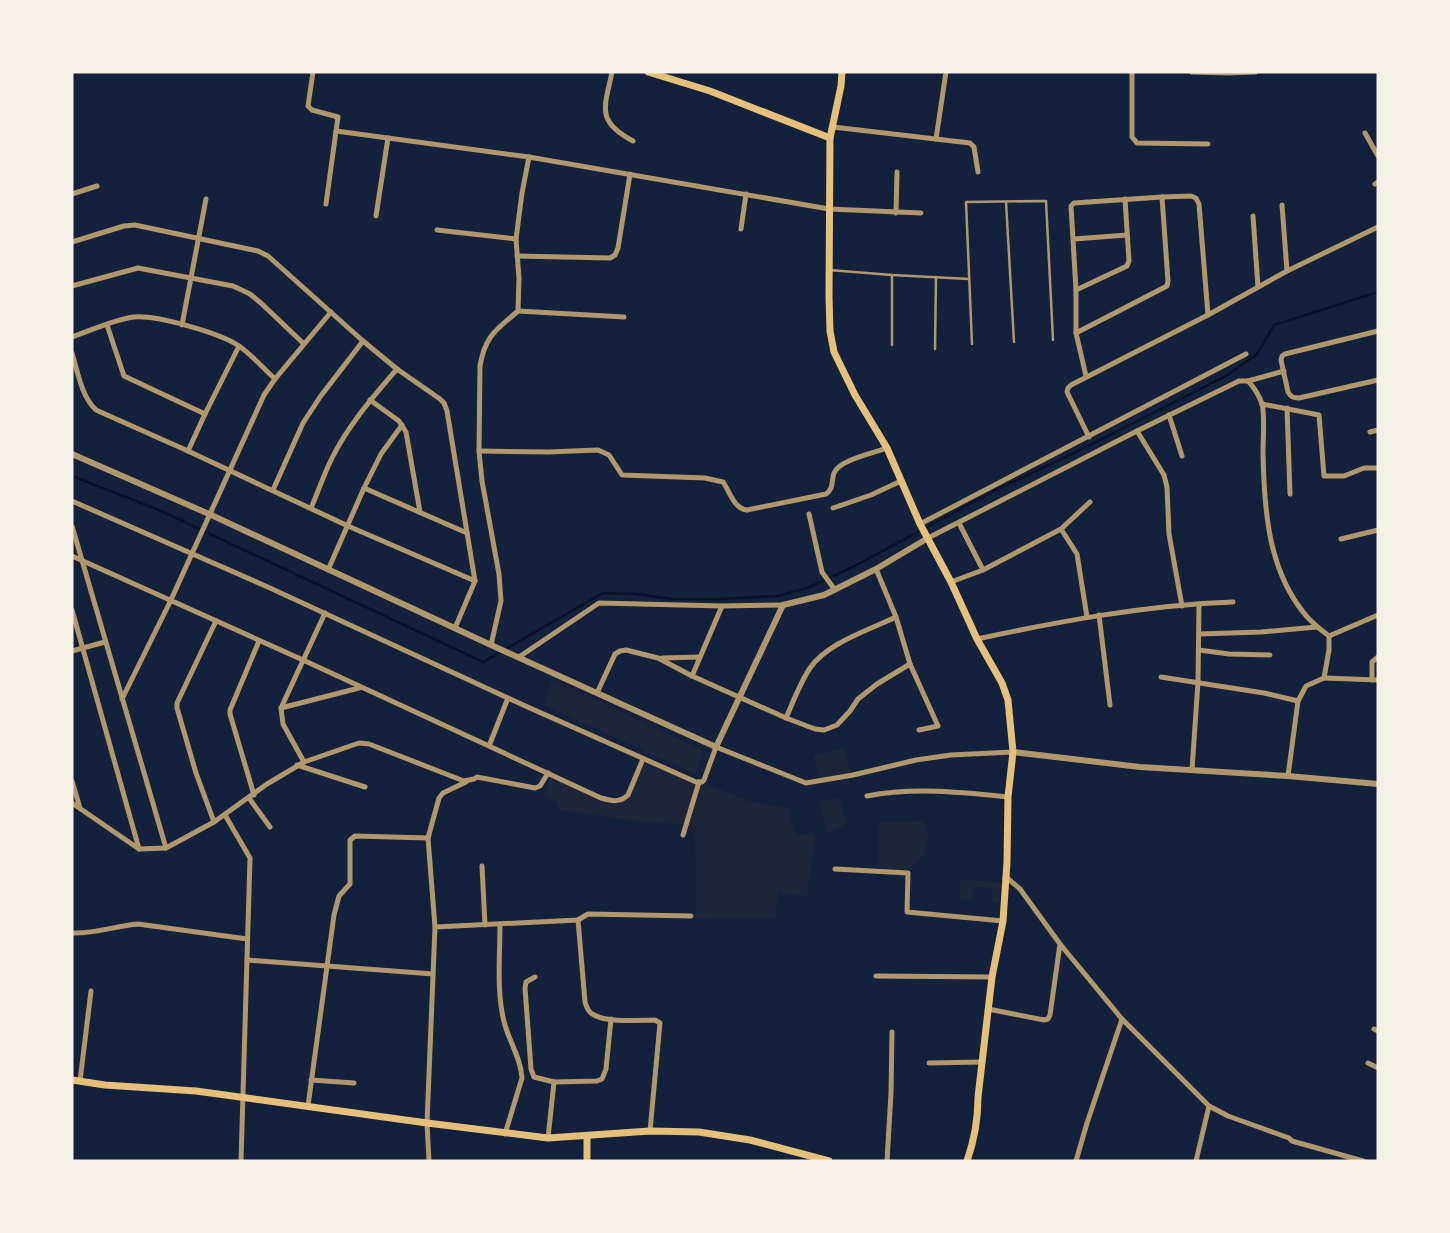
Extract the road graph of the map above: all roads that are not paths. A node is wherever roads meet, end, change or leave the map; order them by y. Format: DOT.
graph roads {
  1 [pos="313,72"];
  2 [pos="612,72"];
  3 [pos="648,72"];
  4 [pos="842,72"];
  5 [pos="946,72"];
  6 [pos="1132,72"];
  7 [pos="1192,72"];
  8 [pos="1255,72"];
  9 [pos="833,127"];
  10 [pos="336,131"];
  11 [pos="1366,133"];
  12 [pos="388,138"];
  13 [pos="830,138"];
  14 [pos="936,139"];
  15 [pos="633,141"];
  16 [pos="1208,144"];
  17 [pos="1378,156"];
  18 [pos="529,157"];
  19 [pos="897,172"];
  20 [pos="978,172"];
  21 [pos="630,174"];
  22 [pos="97,186"];
  23 [pos="72,194"];
  24 [pos="746,194"];
  25 [pos="1162,197"];
  26 [pos="206,199"];
  27 [pos="1125,199"];
  28 [pos="1006,202"];
  29 [pos="326,204"];
  30 [pos="1282,205"];
  31 [pos="829,209"];
  32 [pos="896,213"];
  33 [pos="921,213"];
  34 [pos="376,216"];
  35 [pos="1253,216"];
  36 [pos="1378,227"];
  37 [pos="741,229"];
  38 [pos="437,230"];
  39 [pos="1127,235"];
  40 [pos="199,238"];
  41 [pos="516,239"];
  42 [pos="1074,239"];
  43 [pos="72,242"];
  44 [pos="517,256"];
  45 [pos="830,270"];
  46 [pos="1287,271"];
  47 [pos="892,275"];
  48 [pos="190,277"];
  49 [pos="936,277"];
  50 [pos="969,279"];
  51 [pos="72,286"];
  52 [pos="1258,286"];
  53 [pos="1076,290"];
  54 [pos="518,311"];
  55 [pos="331,312"];
  56 [pos="1208,315"];
  57 [pos="624,317"];
  58 [pos="107,325"];
  59 [pos="182,325"];
  60 [pos="1378,331"];
  61 [pos="1076,333"];
  62 [pos="72,337"];
  63 [pos="1053,340"];
  64 [pos="363,341"];
  65 [pos="1014,342"];
  66 [pos="304,344"];
  67 [pos="972,344"];
  68 [pos="892,345"];
  69 [pos="239,346"];
  70 [pos="935,349"];
  71 [pos="72,353"];
  72 [pos="1246,354"];
  73 [pos="397,369"];
  74 [pos="1284,371"];
  75 [pos="1086,376"];
  76 [pos="275,379"];
  77 [pos="1378,380"];
  78 [pos="1248,382"];
  79 [pos="370,400"];
  80 [pos="1262,404"];
  81 [pos="1287,408"];
  82 [pos="205,414"];
  83 [pos="1169,415"];
  84 [pos="402,425"];
  85 [pos="1378,430"];
  86 [pos="1137,431"];
  87 [pos="1370,432"];
  88 [pos="1088,437"];
  89 [pos="887,449"];
  90 [pos="188,451"];
  91 [pos="479,451"];
  92 [pos="72,454"];
  93 [pos="1182,456"];
  94 [pos="1378,468"];
  95 [pos="231,471"];
  96 [pos="901,481"];
  97 [pos="364,488"];
  98 [pos="273,490"];
  99 [pos="1290,494"];
  100 [pos="72,501"];
  101 [pos="1090,502"];
  102 [pos="833,508"];
  103 [pos="311,509"];
  104 [pos="420,512"];
  105 [pos="209,514"];
  106 [pos="809,514"];
  107 [pos="959,523"];
  108 [pos="920,525"];
  109 [pos="72,526"];
  110 [pos="348,526"];
  111 [pos="1061,529"];
  112 [pos="1378,530"];
  113 [pos="467,533"];
  114 [pos="927,537"];
  115 [pos="1341,539"];
  116 [pos="192,554"];
  117 [pos="72,556"];
  118 [pos="82,562"];
  119 [pos="876,569"];
  120 [pos="328,570"];
  121 [pos="982,570"];
  122 [pos="475,581"];
  123 [pos="951,582"];
  124 [pos="835,590"];
  125 [pos="170,602"];
  126 [pos="1233,602"];
  127 [pos="1199,604"];
  128 [pos="783,605"];
  129 [pos="722,606"];
  130 [pos="1182,606"];
  131 [pos="72,610"];
  132 [pos="325,613"];
  133 [pos="1099,615"];
  134 [pos="1378,615"];
  135 [pos="896,617"];
  136 [pos="1087,617"];
  137 [pos="216,621"];
  138 [pos="1317,627"];
  139 [pos="455,628"];
  140 [pos="1199,634"];
  141 [pos="1329,636"];
  142 [pos="977,639"];
  143 [pos="259,641"];
  144 [pos="105,642"];
  145 [pos="491,645"];
  146 [pos="83,648"];
  147 [pos="1199,650"];
  148 [pos="72,651"];
  149 [pos="1270,655"];
  150 [pos="519,657"];
  151 [pos="700,657"];
  152 [pos="1378,657"];
  153 [pos="658,658"];
  154 [pos="303,660"];
  155 [pos="910,664"];
  156 [pos="692,676"];
  157 [pos="1161,677"];
  158 [pos="1324,678"];
  159 [pos="1375,680"];
  160 [pos="1198,682"];
  161 [pos="360,687"];
  162 [pos="597,693"];
  163 [pos="740,697"];
  164 [pos="508,698"];
  165 [pos="122,699"];
  166 [pos="1298,701"];
  167 [pos="1110,705"];
  168 [pos="281,708"];
  169 [pos="786,718"];
  170 [pos="919,730"];
  171 [pos="489,746"];
  172 [pos="716,747"];
  173 [pos="1013,752"];
  174 [pos="643,759"];
  175 [pos="303,762"];
  176 [pos="297,765"];
  177 [pos="1192,770"];
  178 [pos="548,773"];
  179 [pos="1288,776"];
  180 [pos="72,781"];
  181 [pos="468,781"];
  182 [pos="699,782"];
  183 [pos="1378,784"];
  184 [pos="365,787"];
  185 [pos="867,796"];
  186 [pos="252,797"];
  187 [pos="1007,797"];
  188 [pos="72,803"];
  189 [pos="80,808"];
  190 [pos="225,815"];
  191 [pos="214,822"];
  192 [pos="270,827"];
  193 [pos="683,835"];
  194 [pos="428,838"];
  195 [pos="166,848"];
  196 [pos="139,849"];
  197 [pos="482,866"];
  198 [pos="835,869"];
  199 [pos="1006,877"];
  200 [pos="691,916"];
  201 [pos="578,920"];
  202 [pos="1003,921"];
  203 [pos="485,925"];
  204 [pos="500,925"];
  205 [pos="435,927"];
  206 [pos="72,933"];
  207 [pos="247,939"];
  208 [pos="1060,944"];
  209 [pos="247,960"];
  210 [pos="328,965"];
  211 [pos="433,974"];
  212 [pos="876,976"];
  213 [pos="535,977"];
  214 [pos="992,977"];
  215 [pos="91,991"];
  216 [pos="988,1009"];
  217 [pos="611,1019"];
  218 [pos="1122,1019"];
  219 [pos="892,1032"];
  220 [pos="984,1062"];
  221 [pos="929,1063"];
  222 [pos="1368,1063"];
  223 [pos="1378,1068"];
  224 [pos="76,1080"];
  225 [pos="311,1080"];
  226 [pos="555,1082"];
  227 [pos="354,1083"];
  228 [pos="244,1098"];
  229 [pos="308,1106"];
  230 [pos="1209,1106"];
  231 [pos="427,1123"];
  232 [pos="650,1131"];
  233 [pos="505,1134"];
  234 [pos="586,1137"];
  235 [pos="548,1138"];
  236 [pos="805,1158"];
  237 [pos="241,1161"];
  238 [pos="429,1161"];
  239 [pos="587,1161"];
  240 [pos="829,1161"];
  241 [pos="887,1161"];
  242 [pos="967,1161"];
  243 [pos="1076,1161"];
  244 [pos="1196,1161"];
  245 [pos="1363,1161"];
  1 -- 10 [label="street"];
  2 -- 15 [label="street"];
  3 -- 13 [label="main road"];
  4 -- 9 [label="main road"];
  5 -- 14 [label="street"];
  6 -- 16 [label="street"];
  7 -- 8 [label="street"];
  9 -- 13 [label="main road"];
  9 -- 14 [label="street"];
  10 -- 12 [label="street"];
  10 -- 29 [label="street"];
  11 -- 17 [label="street"];
  12 -- 18 [label="street"];
  12 -- 34 [label="street"];
  13 -- 31 [label="main road"];
  14 -- 20 [label="street"];
  18 -- 21 [label="street"];
  18 -- 41 [label="street"];
  19 -- 32 [label="street"];
  21 -- 24 [label="street"];
  21 -- 44 [label="street"];
  22 -- 23 [label="street"];
  24 -- 31 [label="street"];
  24 -- 37 [label="street"];
  25 -- 27 [label="street"];
  25 -- 56 [label="street"];
  25 -- 61 [label="street"];
  26 -- 40 [label="street"];
  27 -- 39 [label="street"];
  27 -- 42 [label="street"];
  28 -- 50 [label="lane"];
  28 -- 63 [label="lane"];
  28 -- 65 [label="lane"];
  30 -- 46 [label="street"];
  31 -- 32 [label="street"];
  31 -- 45 [label="main road"];
  32 -- 33 [label="street"];
  35 -- 52 [label="street"];
  36 -- 46 [label="street"];
  38 -- 41 [label="street"];
  39 -- 42 [label="street"];
  39 -- 53 [label="street"];
  40 -- 43 [label="street"];
  40 -- 48 [label="street"];
  40 -- 55 [label="street"];
  41 -- 44 [label="street"];
  42 -- 53 [label="street"];
  44 -- 54 [label="street"];
  45 -- 47 [label="lane"];
  45 -- 89 [label="main road"];
  46 -- 52 [label="street"];
  47 -- 49 [label="lane"];
  47 -- 68 [label="lane"];
  48 -- 51 [label="street"];
  48 -- 59 [label="street"];
  48 -- 66 [label="street"];
  49 -- 50 [label="lane"];
  49 -- 70 [label="lane"];
  50 -- 67 [label="lane"];
  52 -- 56 [label="street"];
  53 -- 61 [label="street"];
  54 -- 57 [label="street"];
  54 -- 91 [label="street"];
  55 -- 64 [label="street"];
  55 -- 66 [label="street"];
  56 -- 75 [label="street"];
  58 -- 59 [label="street"];
  58 -- 62 [label="street"];
  58 -- 82 [label="street"];
  59 -- 69 [label="street"];
  60 -- 74 [label="street"];
  61 -- 75 [label="street"];
  64 -- 73 [label="street"];
  64 -- 98 [label="street"];
  66 -- 76 [label="street"];
  69 -- 76 [label="street"];
  69 -- 82 [label="street"];
  71 -- 90 [label="street"];
  72 -- 88 [label="street"];
  73 -- 79 [label="street"];
  73 -- 113 [label="street"];
  74 -- 77 [label="street"];
  74 -- 78 [label="street"];
  75 -- 88 [label="street"];
  76 -- 95 [label="street"];
  78 -- 80 [label="street"];
  78 -- 83 [label="street"];
  79 -- 84 [label="street"];
  79 -- 103 [label="street"];
  80 -- 81 [label="street"];
  80 -- 138 [label="street"];
  81 -- 94 [label="street"];
  81 -- 99 [label="street"];
  82 -- 90 [label="street"];
  83 -- 86 [label="street"];
  83 -- 93 [label="street"];
  84 -- 97 [label="street"];
  84 -- 104 [label="street"];
  85 -- 87 [label="street"];
  86 -- 107 [label="street"];
  86 -- 130 [label="street"];
  88 -- 108 [label="street"];
  89 -- 91 [label="street"];
  89 -- 96 [label="main road"];
  90 -- 95 [label="street"];
  91 -- 145 [label="street"];
  92 -- 105 [label="street"];
  95 -- 98 [label="street"];
  95 -- 105 [label="street"];
  96 -- 102 [label="street"];
  96 -- 108 [label="main road"];
  97 -- 104 [label="street"];
  97 -- 110 [label="street"];
  98 -- 103 [label="street"];
  100 -- 116 [label="street"];
  101 -- 111 [label="street"];
  103 -- 110 [label="street"];
  104 -- 113 [label="street"];
  105 -- 116 [label="street"];
  105 -- 120 [label="street"];
  106 -- 124 [label="street"];
  107 -- 114 [label="street"];
  107 -- 121 [label="street"];
  108 -- 114 [label="main road"];
  109 -- 118 [label="street"];
  110 -- 120 [label="street"];
  110 -- 122 [label="street"];
  111 -- 121 [label="street"];
  111 -- 136 [label="street"];
  112 -- 115 [label="street"];
  113 -- 122 [label="street"];
  114 -- 119 [label="street"];
  114 -- 123 [label="main road"];
  116 -- 125 [label="street"];
  116 -- 132 [label="street"];
  117 -- 118 [label="street"];
  118 -- 125 [label="street"];
  118 -- 144 [label="street"];
  119 -- 124 [label="street"];
  119 -- 135 [label="street"];
  120 -- 139 [label="street"];
  121 -- 123 [label="street"];
  122 -- 139 [label="street"];
  123 -- 142 [label="main road"];
  124 -- 128 [label="street"];
  125 -- 137 [label="street"];
  125 -- 165 [label="street"];
  126 -- 127 [label="street"];
  127 -- 130 [label="street"];
  127 -- 140 [label="street"];
  128 -- 129 [label="street"];
  128 -- 163 [label="street"];
  129 -- 150 [label="street"];
  129 -- 151 [label="street"];
  130 -- 133 [label="street"];
  131 -- 146 [label="street"];
  132 -- 154 [label="street"];
  132 -- 164 [label="street"];
  133 -- 136 [label="street"];
  133 -- 167 [label="street"];
  134 -- 141 [label="street"];
  135 -- 155 [label="street"];
  135 -- 169 [label="street"];
  136 -- 142 [label="street"];
  137 -- 143 [label="street"];
  137 -- 191 [label="street"];
  138 -- 140 [label="street"];
  138 -- 141 [label="street"];
  139 -- 145 [label="street"];
  140 -- 147 [label="street"];
  141 -- 158 [label="street"];
  142 -- 173 [label="main road"];
  143 -- 154 [label="street"];
  143 -- 186 [label="street"];
  144 -- 146 [label="street"];
  144 -- 165 [label="street"];
  145 -- 150 [label="street"];
  146 -- 148 [label="street"];
  146 -- 196 [label="street"];
  147 -- 149 [label="street"];
  147 -- 160 [label="street"];
  150 -- 162 [label="street"];
  151 -- 153 [label="street"];
  151 -- 156 [label="street"];
  152 -- 159 [label="street"];
  153 -- 156 [label="street"];
  153 -- 162 [label="street"];
  154 -- 161 [label="street"];
  154 -- 168 [label="street"];
  155 -- 169 [label="street"];
  155 -- 170 [label="street"];
  156 -- 163 [label="street"];
  157 -- 160 [label="street"];
  158 -- 159 [label="street"];
  158 -- 166 [label="street"];
  160 -- 166 [label="street"];
  160 -- 177 [label="street"];
  161 -- 168 [label="street"];
  161 -- 171 [label="street"];
  162 -- 172 [label="street"];
  163 -- 169 [label="street"];
  163 -- 172 [label="street"];
  164 -- 171 [label="street"];
  164 -- 174 [label="street"];
  165 -- 195 [label="street"];
  166 -- 179 [label="street"];
  168 -- 175 [label="street"];
  171 -- 178 [label="street"];
  172 -- 173 [label="street"];
  172 -- 182 [label="street"];
  173 -- 177 [label="street"];
  173 -- 187 [label="main road"];
  174 -- 178 [label="street"];
  174 -- 182 [label="street"];
  175 -- 176 [label="street"];
  175 -- 181 [label="street"];
  176 -- 184 [label="street"];
  176 -- 186 [label="street"];
  177 -- 179 [label="street"];
  178 -- 181 [label="street"];
  179 -- 183 [label="street"];
  180 -- 189 [label="street"];
  181 -- 194 [label="street"];
  182 -- 193 [label="street"];
  185 -- 187 [label="street"];
  186 -- 190 [label="street"];
  186 -- 192 [label="street"];
  187 -- 199 [label="main road"];
  188 -- 189 [label="street"];
  189 -- 196 [label="street"];
  190 -- 191 [label="street"];
  190 -- 207 [label="street"];
  191 -- 195 [label="street"];
  194 -- 205 [label="street"];
  194 -- 210 [label="street"];
  195 -- 196 [label="street"];
  197 -- 203 [label="street"];
  198 -- 202 [label="street"];
  199 -- 202 [label="main road"];
  199 -- 208 [label="street"];
  200 -- 201 [label="street"];
  201 -- 204 [label="street"];
  201 -- 217 [label="street"];
  202 -- 214 [label="main road"];
  203 -- 204 [label="street"];
  203 -- 205 [label="street"];
  204 -- 233 [label="street"];
  205 -- 211 [label="street"];
  206 -- 207 [label="street"];
  207 -- 209 [label="street"];
  208 -- 216 [label="street"];
  208 -- 218 [label="street"];
  209 -- 210 [label="street"];
  209 -- 228 [label="street"];
  210 -- 211 [label="street"];
  210 -- 225 [label="street"];
  211 -- 231 [label="street"];
  212 -- 214 [label="street"];
  213 -- 226 [label="street"];
  214 -- 216 [label="main road"];
  215 -- 224 [label="street"];
  216 -- 220 [label="main road"];
  217 -- 226 [label="street"];
  217 -- 232 [label="street"];
  218 -- 230 [label="street"];
  218 -- 243 [label="street"];
  219 -- 241 [label="street"];
  220 -- 221 [label="street"];
  220 -- 242 [label="main road"];
  222 -- 223 [label="street"];
  224 -- 228 [label="main road"];
  225 -- 227 [label="street"];
  225 -- 229 [label="street"];
  226 -- 235 [label="street"];
  228 -- 229 [label="main road"];
  228 -- 237 [label="street"];
  229 -- 231 [label="main road"];
  230 -- 244 [label="street"];
  230 -- 245 [label="street"];
  231 -- 233 [label="main road"];
  231 -- 238 [label="street"];
  232 -- 234 [label="main road"];
  232 -- 236 [label="main road"];
  233 -- 235 [label="main road"];
  234 -- 235 [label="main road"];
  234 -- 239 [label="main road"];
  236 -- 240 [label="main road"];
}
